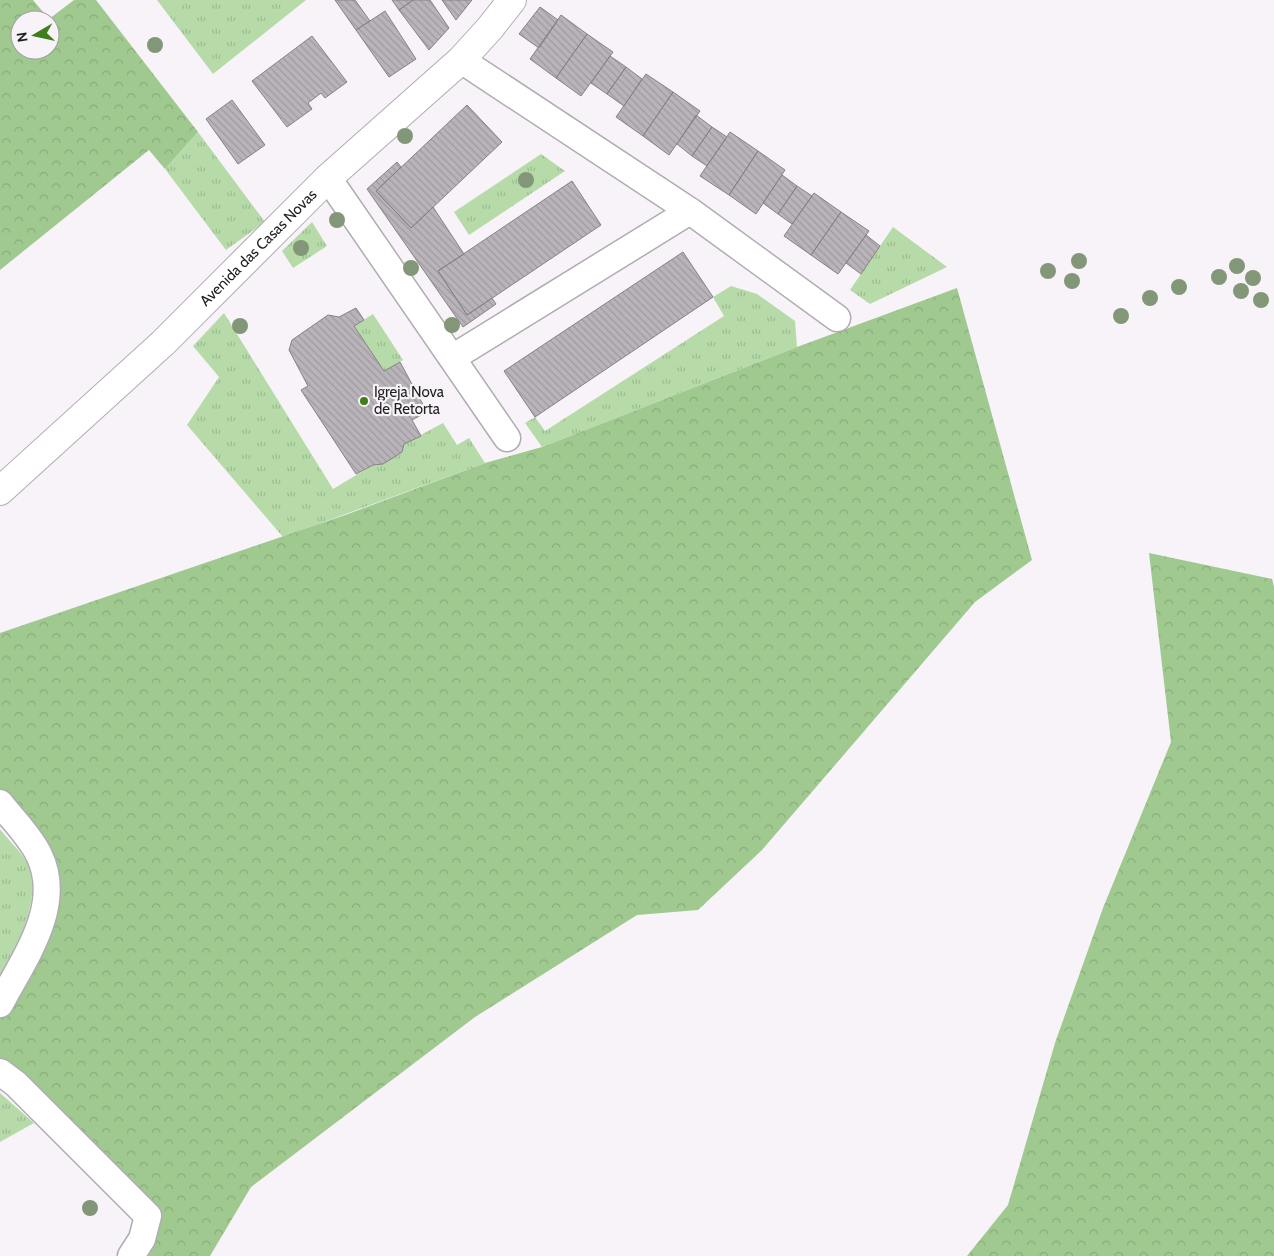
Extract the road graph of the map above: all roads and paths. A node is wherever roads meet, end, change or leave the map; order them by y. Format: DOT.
graph roads {
  1 [pos="512,0"];
  2 [pos="461,60"];
  3 [pos="328,178"];
  4 [pos="690,211"];
  5 [pos="837,318"];
  6 [pos="452,358"];
  7 [pos="507,438"];
  8 [pos="0,490"];
  9 [pos="0,802"];
  10 [pos="0,1004"];
  11 [pos="0,1072"];
  12 [pos="131,1256"];
  1 -- 2 [label="street, Avenida das Casas Novas"];
  2 -- 3 [label="street, Avenida das Casas Novas"];
  2 -- 4 [label="street"];
  3 -- 6 [label="street"];
  3 -- 8 [label="street, Avenida das Casas Novas"];
  4 -- 5 [label="street"];
  4 -- 6 [label="street"];
  6 -- 7 [label="street"];
  9 -- 10 [label="street"];
  11 -- 12 [label="street"];
}
